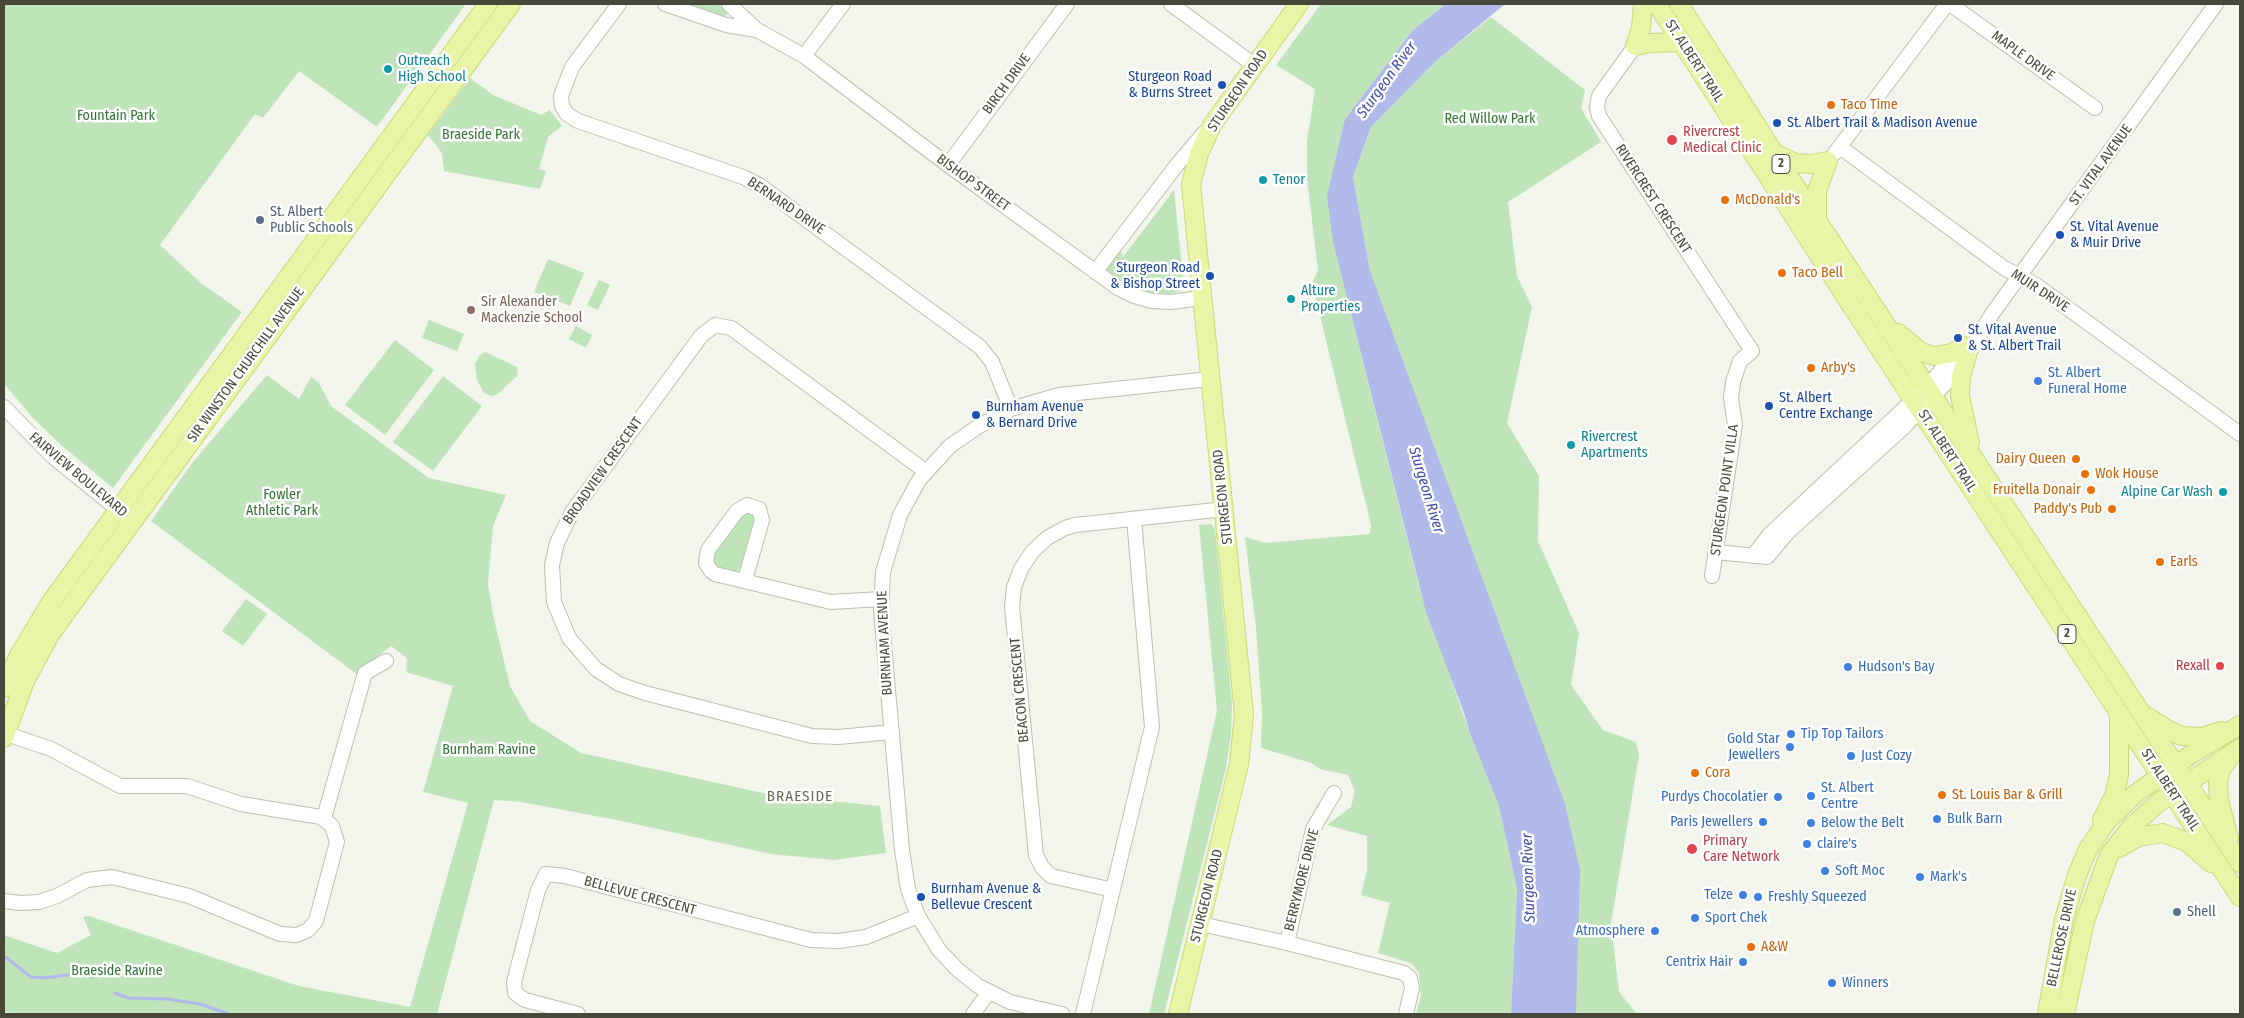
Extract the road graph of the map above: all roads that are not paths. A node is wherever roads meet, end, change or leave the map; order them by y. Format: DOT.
graph roads {
  1 [pos="488,4"];
  2 [pos="511,4"];
  3 [pos="620,4"];
  4 [pos="665,4"];
  5 [pos="729,4"];
  6 [pos="843,4"];
  7 [pos="1066,4"];
  8 [pos="1171,4"];
  9 [pos="1299,4"];
  10 [pos="1644,4"];
  11 [pos="1657,4"];
  12 [pos="1679,4"];
  13 [pos="1948,4"];
  14 [pos="2216,4"];
  15 [pos="757,30"];
  16 [pos="1682,42"];
  17 [pos="1635,46"];
  18 [pos="804,56"];
  19 [pos="1254,65"];
  20 [pos="2095,108"];
  21 [pos="1212,125"];
  22 [pos="1840,147"];
  23 [pos="1774,152"];
  24 [pos="1828,162"];
  25 [pos="948,165"];
  26 [pos="1817,220"];
  27 [pos="1095,272"];
  28 [pos="2020,276"];
  29 [pos="1202,298"];
  30 [pos="1884,322"];
  31 [pos="1752,351"];
  32 [pos="1965,351"];
  33 [pos="1209,379"];
  34 [pos="1930,392"];
  35 [pos="1917,405"];
  36 [pos="4,407"];
  37 [pos="1011,409"];
  38 [pos="2240,434"];
  39 [pos="1974,458"];
  40 [pos="925,471"];
  41 [pos="1835,481"];
  42 [pos="1225,509"];
  43 [pos="118,510"];
  44 [pos="1134,519"];
  45 [pos="132,521"];
  46 [pos="1716,552"];
  47 [pos="1753,556"];
  48 [pos="1712,576"];
  49 [pos="746,580"];
  50 [pos="881,599"];
  51 [pos="386,661"];
  52 [pos="4,688"];
  53 [pos="2119,713"];
  54 [pos="2141,713"];
  55 [pos="2240,725"];
  56 [pos="892,732"];
  57 [pos="4,735"];
  58 [pos="2238,749"];
  59 [pos="2176,765"];
  60 [pos="2161,776"];
  61 [pos="2186,782"];
  62 [pos="1334,793"];
  63 [pos="2172,793"];
  64 [pos="324,818"];
  65 [pos="2088,850"];
  66 [pos="2108,855"];
  67 [pos="2236,857"];
  68 [pos="2226,876"];
  69 [pos="1113,890"];
  70 [pos="2240,897"];
  71 [pos="4,901"];
  72 [pos="918,916"];
  73 [pos="1201,924"];
  74 [pos="1287,943"];
  75 [pos="989,992"];
  76 [pos="578,1014"];
  77 [pos="973,1014"];
  78 [pos="1062,1014"];
  79 [pos="1083,1014"];
  80 [pos="1178,1014"];
  81 [pos="1406,1014"];
  82 [pos="2047,1014"];
  83 [pos="2066,1014"];
  1 -- 43 [label="main road, SIR WINSTON CHURCHILL AVENUE"];
  2 -- 45 [label="main road, SIR WINSTON CHURCHILL AVENUE"];
  3 -- 37 [label="street, BERNARD DRIVE"];
  4 -- 15 [label="street, BISHOP STREET"];
  5 -- 15 [label="street, BISHOP STREET"];
  6 -- 18 [label="street"];
  7 -- 25 [label="street, BIRCH DRIVE"];
  8 -- 19 [label="street"];
  9 -- 19 [label="main road, STURGEON ROAD"];
  10 -- 17 [label="main road"];
  11 -- 16 [label="main road, ST. ALBERT TRAIL / 2"];
  12 -- 23 [label="main road, ST. ALBERT TRAIL / 2"];
  13 -- 20 [label="street, MAPLE DRIVE"];
  13 -- 22 [label="street"];
  14 -- 28 [label="street, ST. VITAL AVENUE"];
  15 -- 18 [label="street, BISHOP STREET"];
  16 -- 17 [label="main road"];
  16 -- 35 [label="main road, ST. ALBERT TRAIL / 2"];
  17 -- 31 [label="street, RIVERCREST CRESCENT"];
  18 -- 25 [label="street, BISHOP STREET"];
  19 -- 21 [label="main road, STURGEON ROAD"];
  21 -- 27 [label="street"];
  21 -- 29 [label="main road, STURGEON ROAD"];
  22 -- 24 [label="street"];
  22 -- 28 [label="street, MUIR DRIVE"];
  23 -- 24 [label="main road"];
  23 -- 26 [label="main road, ST. ALBERT TRAIL / 2"];
  24 -- 26 [label="main road"];
  25 -- 27 [label="street, BISHOP STREET"];
  26 -- 30 [label="main road, ST. ALBERT TRAIL / 2"];
  27 -- 29 [label="street, BISHOP STREET"];
  28 -- 32 [label="street, ST. VITAL AVENUE"];
  28 -- 38 [label="street, MUIR DRIVE"];
  29 -- 33 [label="main road, STURGEON ROAD"];
  30 -- 32 [label="main road"];
  30 -- 34 [label="main road, ST. ALBERT TRAIL / 2"];
  31 -- 46 [label="street, STURGEON POINT VILLA"];
  32 -- 34 [label="street, ST. VITAL AVENUE"];
  32 -- 39 [label="main road"];
  33 -- 37 [label="street, BURNHAM AVENUE"];
  33 -- 42 [label="main road, STURGEON ROAD"];
  34 -- 35 [label="street, ST. VITAL AVENUE"];
  34 -- 39 [label="main road, ST. ALBERT TRAIL / 2"];
  35 -- 41 [label="street"];
  35 -- 53 [label="main road, ST. ALBERT TRAIL / 2"];
  36 -- 43 [label="street, FAIRVIEW BOULEVARD"];
  37 -- 40 [label="street, BURNHAM AVENUE"];
  39 -- 54 [label="main road, ST. ALBERT TRAIL / 2"];
  40 -- 50 [label="street, BURNHAM AVENUE"];
  40 -- 56 [label="street, BROADVIEW CRESCENT"];
  41 -- 47 [label="street"];
  41 -- 47 [label="street"];
  42 -- 44 [label="street, BEACON CRESCENT"];
  42 -- 73 [label="main road, STURGEON ROAD"];
  43 -- 45 [label="street, FAIRVIEW BOULEVARD"];
  43 -- 52 [label="main road, SIR WINSTON CHURCHILL AVENUE"];
  44 -- 69 [label="street"];
  44 -- 69 [label="street, BEACON CRESCENT"];
  45 -- 57 [label="main road, SIR WINSTON CHURCHILL AVENUE"];
  46 -- 47 [label="street"];
  46 -- 48 [label="street, STURGEON POINT VILLA"];
  49 -- 49 [label="street"];
  49 -- 50 [label="street"];
  50 -- 56 [label="street, BURNHAM AVENUE"];
  51 -- 64 [label="street"];
  53 -- 60 [label="main road, ST. ALBERT TRAIL / 2"];
  53 -- 65 [label="main road"];
  54 -- 55 [label="main road"];
  54 -- 59 [label="main road, ST. ALBERT TRAIL / 2"];
  55 -- 59 [label="main road, BELLEROSE DRIVE"];
  56 -- 72 [label="street, BURNHAM AVENUE"];
  57 -- 64 [label="street"];
  58 -- 61 [label="main road, BELLEROSE DRIVE"];
  58 -- 67 [label="main road"];
  59 -- 60 [label="main road, BELLEROSE DRIVE"];
  59 -- 61 [label="main road, ST. ALBERT TRAIL / 2"];
  60 -- 63 [label="main road, ST. ALBERT TRAIL / 2"];
  60 -- 65 [label="main road, BELLEROSE DRIVE"];
  61 -- 63 [label="main road, BELLEROSE DRIVE"];
  61 -- 67 [label="main road, ST. ALBERT TRAIL / 2"];
  62 -- 74 [label="street, BERRYMORE DRIVE"];
  63 -- 66 [label="main road, BELLEROSE DRIVE"];
  63 -- 68 [label="main road, ST. ALBERT TRAIL / 2"];
  64 -- 71 [label="street"];
  65 -- 82 [label="main road, BELLEROSE DRIVE"];
  66 -- 68 [label="main road"];
  66 -- 83 [label="main road, BELLEROSE DRIVE"];
  68 -- 70 [label="main road, ST. ALBERT TRAIL / 2"];
  69 -- 79 [label="street"];
  72 -- 75 [label="street, BURNHAM AVENUE"];
  72 -- 76 [label="street, BELLEVUE CRESCENT"];
  73 -- 74 [label="street, BERRYMORE DRIVE"];
  73 -- 80 [label="main road, STURGEON ROAD"];
  74 -- 81 [label="street, BERRYMORE DRIVE"];
  75 -- 77 [label="street"];
  75 -- 78 [label="street, BURNHAM AVENUE"];
}
